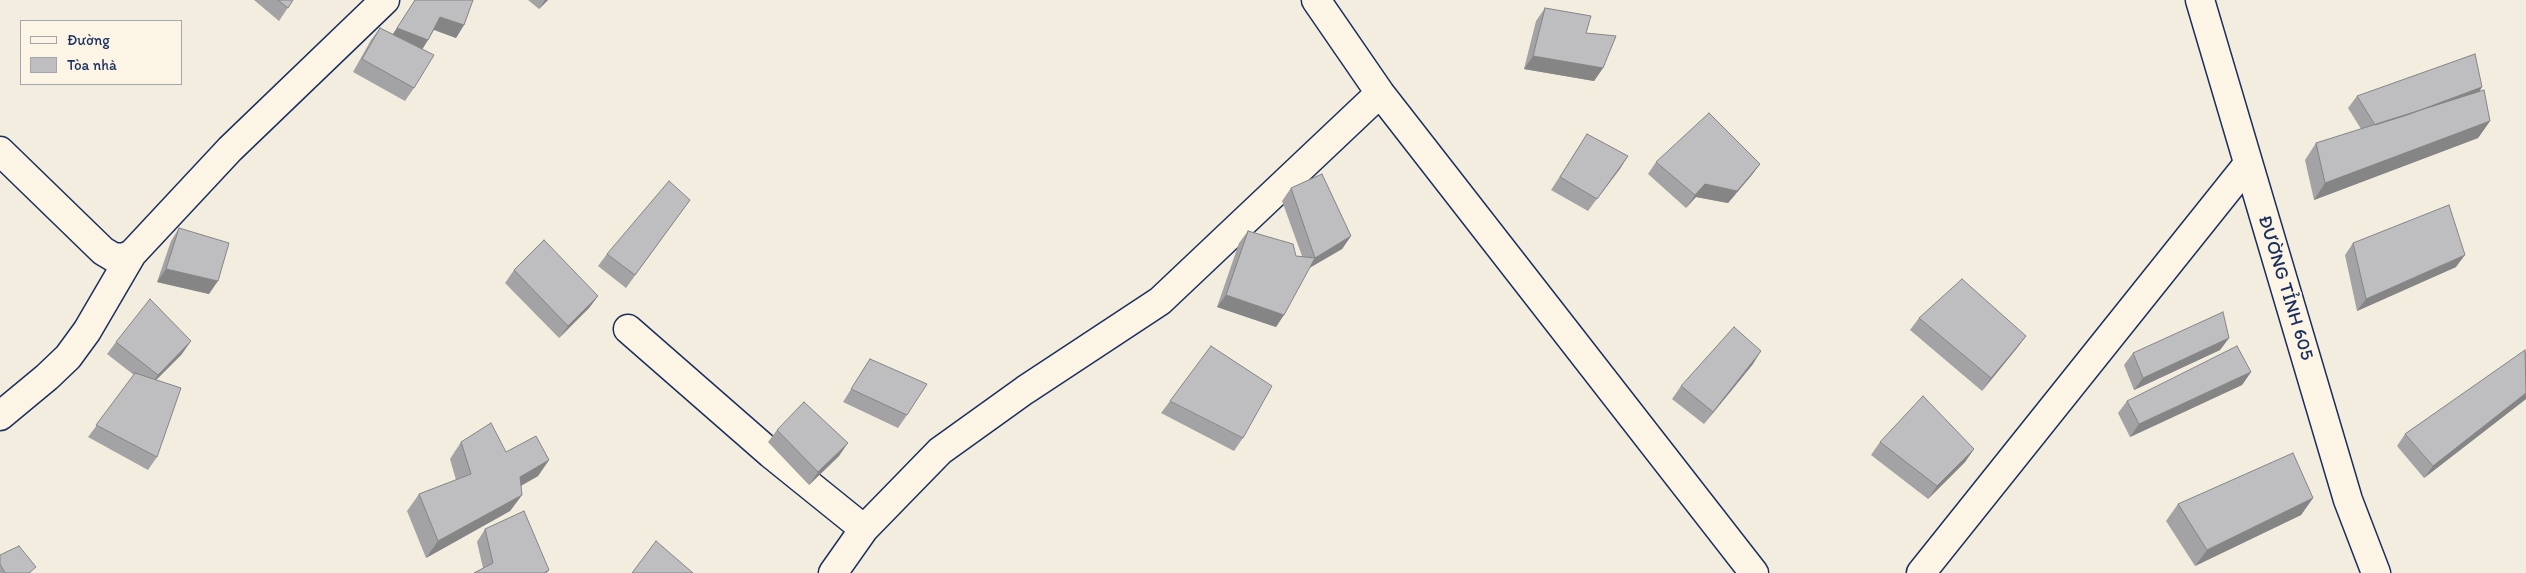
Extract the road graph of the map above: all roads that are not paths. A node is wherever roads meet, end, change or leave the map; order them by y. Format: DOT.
graph roads {
  1 [pos="385,0"];
  2 [pos="1316,0"];
  3 [pos="2200,0"];
  4 [pos="1380,93"];
  5 [pos="0,151"];
  6 [pos="2248,164"];
  7 [pos="132,254"];
  8 [pos="628,330"];
  9 [pos="0,416"];
  10 [pos="864,529"];
  11 [pos="832,573"];
  12 [pos="1754,573"];
  13 [pos="1921,573"];
  14 [pos="2376,573"];
  1 -- 7 [label="street"];
  2 -- 4 [label="street"];
  3 -- 6 [label="street, ĐƯỜNG TỈNH 605"];
  4 -- 10 [label="street"];
  4 -- 12 [label="street"];
  5 -- 7 [label="street"];
  6 -- 13 [label="street"];
  6 -- 14 [label="street, ĐƯỜNG TỈNH 605"];
  7 -- 9 [label="street"];
  8 -- 10 [label="street"];
  10 -- 11 [label="street"];
}
